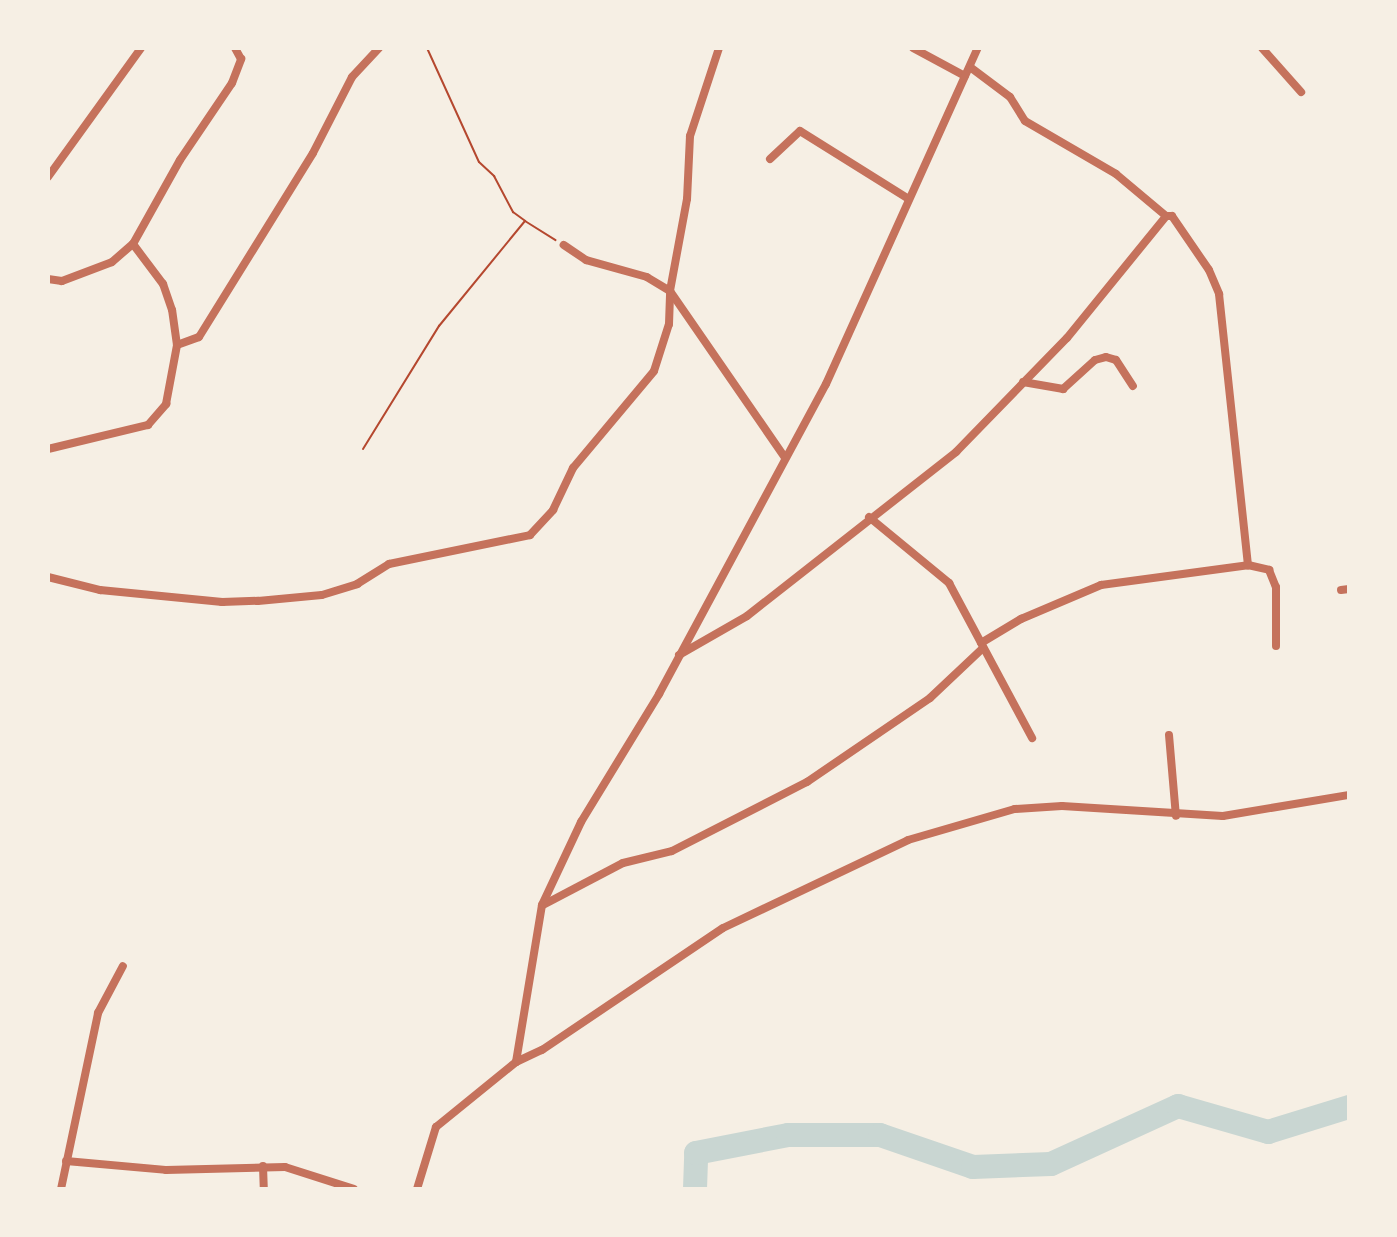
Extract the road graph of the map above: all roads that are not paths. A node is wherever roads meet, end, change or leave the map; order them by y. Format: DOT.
graph roads {
  1 [pos="141,48"];
  2 [pos="235,48"];
  3 [pos="249,48"];
  4 [pos="379,48"];
  5 [pos="719,48"];
  6 [pos="913,48"];
  7 [pos="978,48"];
  8 [pos="1262,48"];
  9 [pos="241,59"];
  10 [pos="968,72"];
  11 [pos="1301,92"];
  12 [pos="770,159"];
  13 [pos="48,177"];
  14 [pos="909,199"];
  15 [pos="1166,216"];
  16 [pos="133,244"];
  17 [pos="564,245"];
  18 [pos="48,279"];
  19 [pos="670,291"];
  20 [pos="177,345"];
  21 [pos="1023,382"];
  22 [pos="1133,386"];
  23 [pos="48,449"];
  24 [pos="784,456"];
  25 [pos="869,517"];
  26 [pos="1248,565"];
  27 [pos="48,577"];
  28 [pos="982,646"];
  29 [pos="1276,646"];
  30 [pos="679,655"];
  31 [pos="1169,735"];
  32 [pos="1032,738"];
  33 [pos="1349,795"];
  34 [pos="1176,816"];
  35 [pos="542,905"];
  36 [pos="123,966"];
  37 [pos="516,1062"];
  38 [pos="66,1161"];
  39 [pos="263,1166"];
  40 [pos="61,1189"];
  41 [pos="264,1189"];
  42 [pos="354,1189"];
  43 [pos="417,1189"];
  1 -- 13 [label="street"];
  2 -- 9 [label="street"];
  3 -- 9 [label="street"];
  4 -- 20 [label="street"];
  5 -- 19 [label="street"];
  6 -- 10 [label="street"];
  7 -- 10 [label="street"];
  8 -- 11 [label="street"];
  9 -- 16 [label="street"];
  10 -- 14 [label="street"];
  10 -- 15 [label="street"];
  12 -- 14 [label="street"];
  14 -- 24 [label="street"];
  15 -- 21 [label="street"];
  15 -- 26 [label="street"];
  16 -- 18 [label="street"];
  16 -- 20 [label="street"];
  17 -- 19 [label="street"];
  19 -- 24 [label="street"];
  19 -- 27 [label="street"];
  20 -- 23 [label="street"];
  21 -- 22 [label="street"];
  21 -- 25 [label="street"];
  24 -- 30 [label="street"];
  25 -- 28 [label="street"];
  25 -- 30 [label="street"];
  26 -- 28 [label="street"];
  26 -- 29 [label="street"];
  28 -- 32 [label="street"];
  28 -- 35 [label="street"];
  30 -- 35 [label="street"];
  31 -- 34 [label="street"];
  33 -- 34 [label="street"];
  34 -- 37 [label="street"];
  35 -- 37 [label="street"];
  36 -- 38 [label="street"];
  37 -- 43 [label="street"];
  38 -- 39 [label="street"];
  38 -- 40 [label="street"];
  39 -- 41 [label="street"];
  39 -- 42 [label="street"];
}
